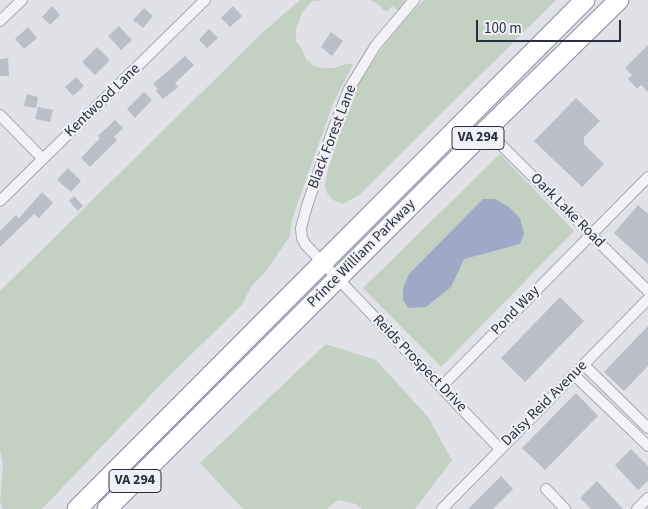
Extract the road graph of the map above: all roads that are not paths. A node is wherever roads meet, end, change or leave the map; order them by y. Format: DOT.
graph roads {
  1 [pos="22,0"];
  2 [pos="205,0"];
  3 [pos="414,0"];
  4 [pos="585,0"];
  5 [pos="619,0"];
  6 [pos="0,21"];
  7 [pos="0,115"];
  8 [pos="486,130"];
  9 [pos="43,159"];
  10 [pos="648,177"];
  11 [pos="0,201"];
  12 [pos="591,234"];
  13 [pos="323,263"];
  14 [pos="338,278"];
  15 [pos="648,291"];
  16 [pos="648,299"];
  17 [pos="584,365"];
  18 [pos="574,375"];
  19 [pos="441,387"];
  20 [pos="648,428"];
  21 [pos="648,446"];
  22 [pos="500,449"];
  23 [pos="546,489"];
  24 [pos="648,498"];
  25 [pos="77,509"];
  26 [pos="107,509"];
  27 [pos="442,509"];
  28 [pos="565,509"];
  29 [pos="636,509"];
  1 -- 6 [label="street"];
  2 -- 9 [label="street, Kentwood Lane"];
  3 -- 13 [label="street, Black Forest Lane"];
  4 -- 13 [label="highway, Prince William Parkway / VA 294"];
  5 -- 8 [label="highway, Prince William Parkway / VA 294"];
  7 -- 9 [label="street"];
  8 -- 12 [label="street, Oark Lake Road"];
  8 -- 14 [label="highway, Prince William Parkway / VA 294"];
  9 -- 11 [label="street, Kentwood Lane"];
  10 -- 12 [label="street, Pond Way"];
  12 -- 15 [label="street, Oark Lake Road"];
  12 -- 19 [label="street, Pond Way"];
  13 -- 14 [label="street, Black Forest Lane"];
  13 -- 25 [label="highway, Prince William Parkway / VA 294"];
  14 -- 19 [label="street, Reids Prospect Drive"];
  14 -- 26 [label="highway, Prince William Parkway / VA 294"];
  16 -- 17 [label="street, Daisy Reid Avenue"];
  17 -- 18 [label="street, Daisy Reid Avenue"];
  17 -- 20 [label="street"];
  18 -- 21 [label="street"];
  18 -- 22 [label="street, Daisy Reid Avenue"];
  19 -- 22 [label="street, Reids Prospect Drive"];
  22 -- 27 [label="street, Daisy Reid Avenue"];
  23 -- 28 [label="street"];
  24 -- 29 [label="street"];
}
